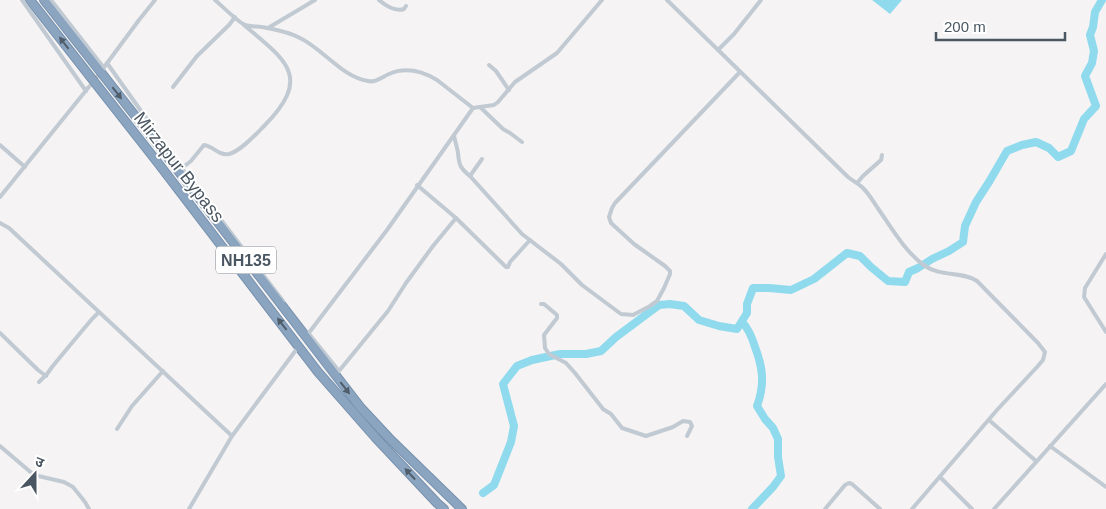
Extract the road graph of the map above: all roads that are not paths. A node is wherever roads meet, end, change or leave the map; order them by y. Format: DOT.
graph roads {
  1 [pos="22,0"];
  2 [pos="30,0"];
  3 [pos="44,0"];
  4 [pos="51,0"];
  5 [pos="155,0"];
  6 [pos="216,0"];
  7 [pos="315,0"];
  8 [pos="379,0"];
  9 [pos="602,0"];
  10 [pos="667,0"];
  11 [pos="761,0"];
  12 [pos="406,6"];
  13 [pos="235,17"];
  14 [pos="244,25"];
  15 [pos="268,28"];
  16 [pos="718,50"];
  17 [pos="108,64"];
  18 [pos="489,65"];
  19 [pos="740,72"];
  20 [pos="173,87"];
  21 [pos="509,90"];
  22 [pos="480,106"];
  23 [pos="473,108"];
  24 [pos="454,136"];
  25 [pos="522,142"];
  26 [pos="0,145"];
  27 [pos="882,155"];
  28 [pos="482,159"];
  29 [pos="25,167"];
  30 [pos="182,168"];
  31 [pos="470,176"];
  32 [pos="857,183"];
  33 [pos="417,185"];
  34 [pos="0,197"];
  35 [pos="456,218"];
  36 [pos="0,223"];
  37 [pos="530,240"];
  38 [pos="1106,254"];
  39 [pos="541,304"];
  40 [pos="99,312"];
  41 [pos="1106,332"];
  42 [pos="0,333"];
  43 [pos="308,334"];
  44 [pos="299,346"];
  45 [pos="163,371"];
  46 [pos="46,376"];
  47 [pos="39,382"];
  48 [pos="1106,384"];
  49 [pos="989,420"];
  50 [pos="117,429"];
  51 [pos="232,436"];
  52 [pos="687,436"];
  53 [pos="0,446"];
  54 [pos="1050,446"];
  55 [pos="1036,462"];
  56 [pos="940,477"];
  57 [pos="1106,487"];
  58 [pos="89,509"];
  59 [pos="190,509"];
  60 [pos="444,509"];
  61 [pos="462,509"];
  62 [pos="824,509"];
  63 [pos="880,509"];
  64 [pos="912,509"];
  65 [pos="972,509"];
  66 [pos="994,509"];
  1 -- 29 [label="street"];
  44 -- 2 [label="highway, Mirzapur Bypass / NH135, one-way"];
  3 -- 61 [label="highway, NH135, one-way"];
  4 -- 17 [label="street"];
  5 -- 17 [label="street"];
  6 -- 13 [label="street"];
  7 -- 15 [label="street"];
  8 -- 12 [label="street"];
  9 -- 21 [label="street"];
  10 -- 16 [label="street"];
  11 -- 16 [label="street"];
  13 -- 14 [label="street"];
  13 -- 20 [label="street"];
  14 -- 15 [label="street"];
  14 -- 30 [label="street"];
  15 -- 23 [label="street"];
  16 -- 19 [label="street"];
  17 -- 30 [label="street"];
  18 -- 21 [label="street"];
  19 -- 32 [label="street"];
  19 -- 37 [label="street"];
  21 -- 22 [label="street"];
  22 -- 23 [label="street"];
  22 -- 25 [label="street"];
  23 -- 24 [label="street"];
  24 -- 31 [label="street"];
  24 -- 33 [label="street"];
  26 -- 29 [label="street"];
  27 -- 32 [label="street"];
  28 -- 31 [label="street"];
  29 -- 34 [label="street"];
  30 -- 43 [label="street"];
  31 -- 37 [label="street"];
  32 -- 49 [label="street"];
  33 -- 35 [label="street"];
  33 -- 43 [label="street"];
  35 -- 37 [label="street"];
  35 -- 43 [label="street"];
  36 -- 40 [label="street"];
  38 -- 41 [label="street"];
  39 -- 52 [label="street"];
  40 -- 45 [label="street"];
  40 -- 46 [label="street"];
  42 -- 46 [label="street"];
  44 -- 51 [label="street"];
  60 -- 44 [label="highway, Mirzapur Bypass / NH135, one-way"];
  45 -- 50 [label="street"];
  45 -- 51 [label="street"];
  46 -- 47 [label="street"];
  48 -- 54 [label="street"];
  49 -- 55 [label="street"];
  49 -- 56 [label="street"];
  51 -- 59 [label="street"];
  53 -- 58 [label="street"];
  54 -- 55 [label="street"];
  54 -- 57 [label="street"];
  55 -- 66 [label="street"];
  56 -- 64 [label="street"];
  56 -- 65 [label="street"];
  62 -- 63 [label="street"];
}
